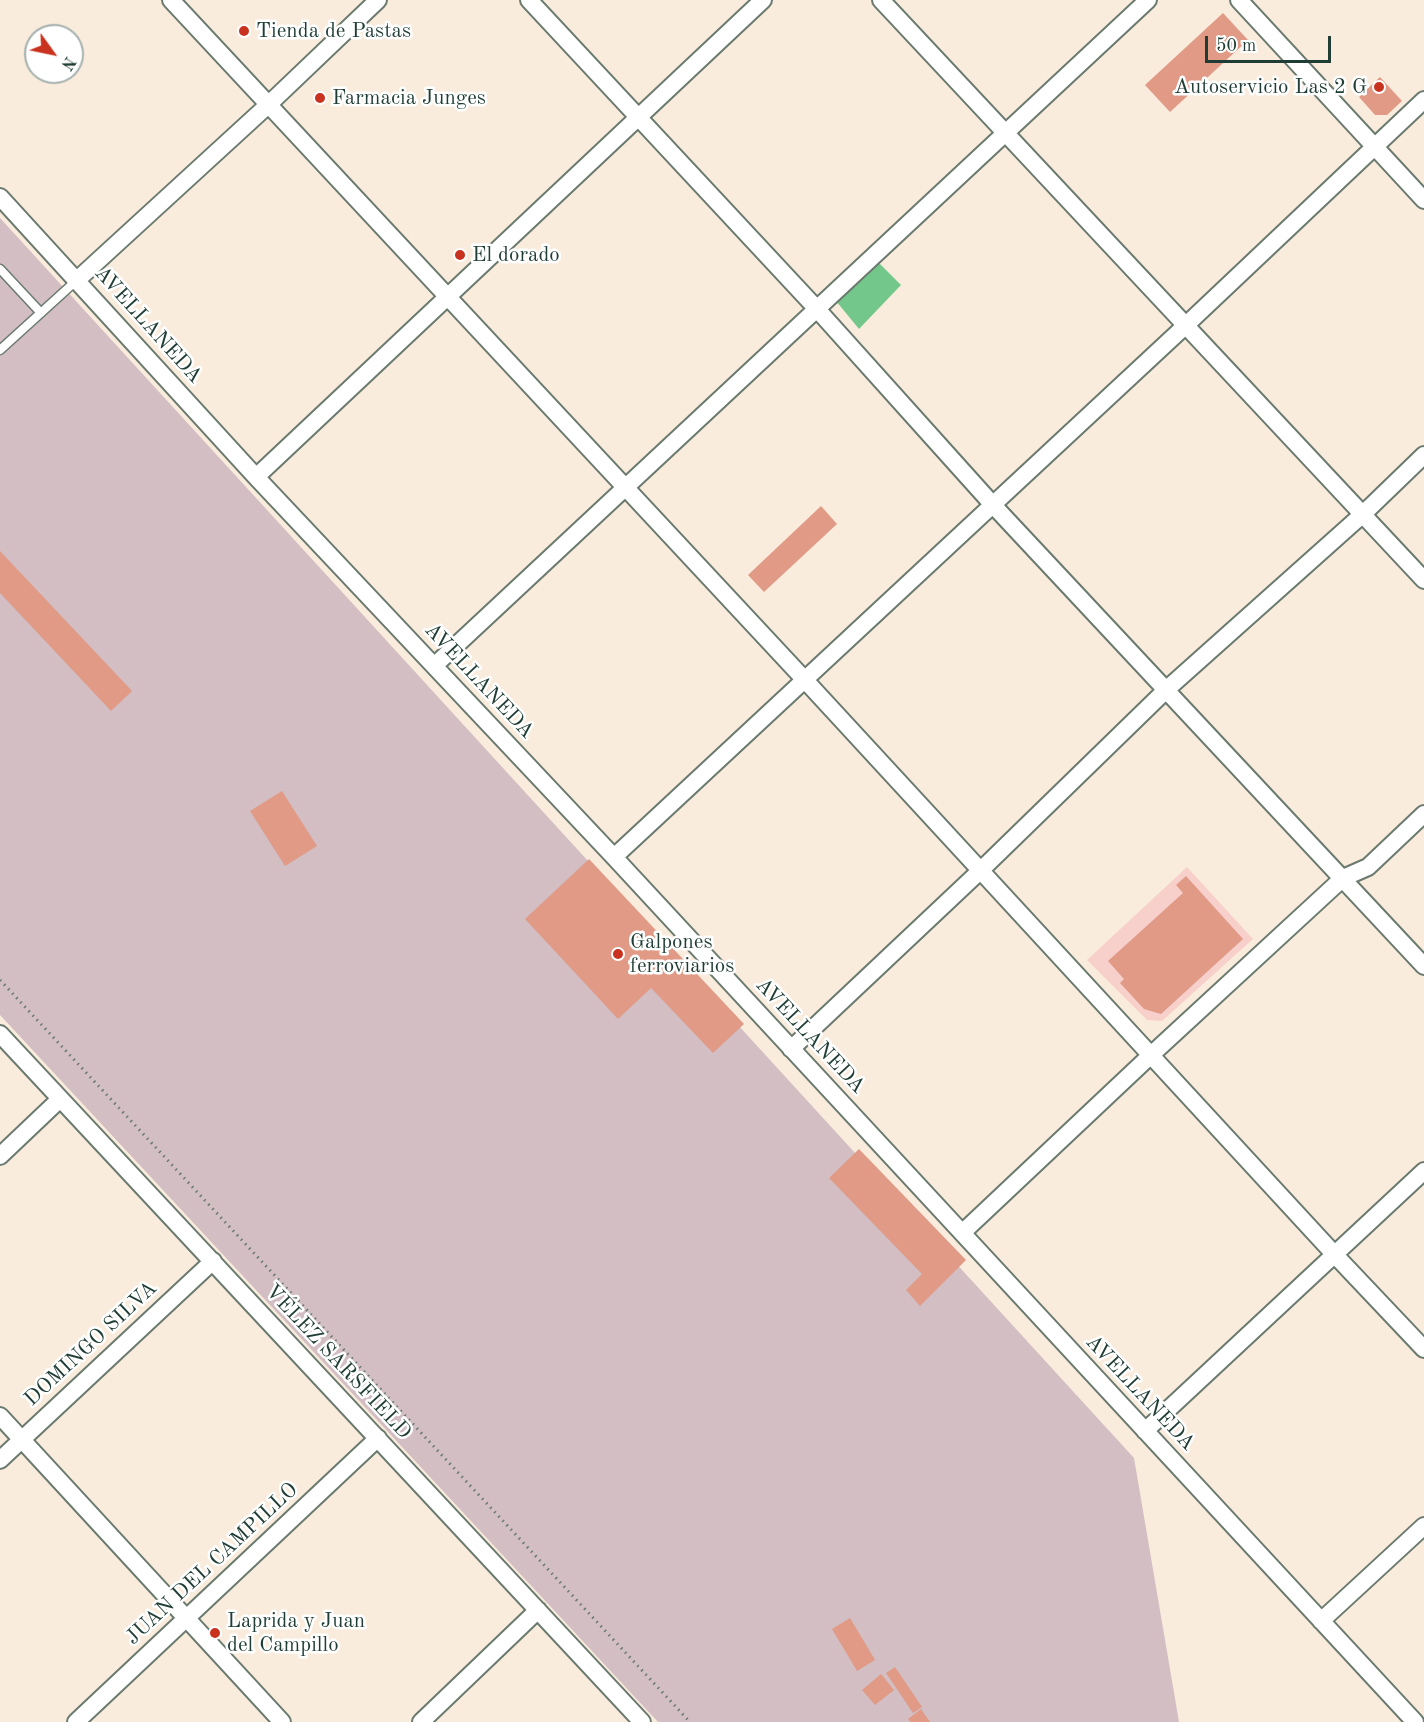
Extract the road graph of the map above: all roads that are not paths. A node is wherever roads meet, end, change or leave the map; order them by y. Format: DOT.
graph roads {
  1 [pos="171,0"];
  2 [pos="378,0"];
  3 [pos="529,0"];
  4 [pos="763,0"];
  5 [pos="881,0"];
  6 [pos="1148,0"];
  7 [pos="1239,0"];
  8 [pos="1424,100"];
  9 [pos="268,105"];
  10 [pos="637,117"];
  11 [pos="1007,133"];
  12 [pos="1373,147"];
  13 [pos="0,197"];
  14 [pos="1424,200"];
  15 [pos="0,269"];
  16 [pos="77,280"];
  17 [pos="447,296"];
  18 [pos="816,308"];
  19 [pos="42,313"];
  20 [pos="1185,326"];
  21 [pos="0,350"];
  22 [pos="1424,455"];
  23 [pos="255,477"];
  24 [pos="624,489"];
  25 [pos="993,505"];
  26 [pos="1363,514"];
  27 [pos="1424,580"];
  28 [pos="434,666"];
  29 [pos="804,679"];
  30 [pos="1167,689"];
  31 [pos="1424,814"];
  32 [pos="614,857"];
  33 [pos="981,870"];
  34 [pos="1343,878"];
  35 [pos="1424,966"];
  36 [pos="0,1034"];
  37 [pos="791,1049"];
  38 [pos="1151,1055"];
  39 [pos="60,1100"];
  40 [pos="0,1156"];
  41 [pos="1424,1171"];
  42 [pos="962,1233"];
  43 [pos="1335,1255"];
  44 [pos="213,1261"];
  45 [pos="1424,1349"];
  46 [pos="0,1416"];
  47 [pos="1145,1431"];
  48 [pos="378,1438"];
  49 [pos="22,1440"];
  50 [pos="0,1460"];
  51 [pos="1424,1526"];
  52 [pos="538,1610"];
  53 [pos="187,1619"];
  54 [pos="1321,1620"];
  55 [pos="76,1722"];
  56 [pos="282,1722"];
  57 [pos="421,1722"];
  58 [pos="642,1722"];
  59 [pos="1415,1722"];
  1 -- 9 [label="street"];
  2 -- 9 [label="street"];
  3 -- 10 [label="street"];
  4 -- 10 [label="street"];
  5 -- 11 [label="street"];
  6 -- 11 [label="street"];
  7 -- 12 [label="street"];
  8 -- 12 [label="street"];
  9 -- 16 [label="street"];
  9 -- 17 [label="street"];
  10 -- 17 [label="street"];
  10 -- 18 [label="street"];
  11 -- 18 [label="street"];
  11 -- 20 [label="street"];
  12 -- 14 [label="street"];
  12 -- 20 [label="street"];
  13 -- 16 [label="street, AVELLANEDA"];
  15 -- 19 [label="lane"];
  16 -- 19 [label="lane"];
  16 -- 23 [label="street, AVELLANEDA"];
  17 -- 23 [label="street"];
  17 -- 24 [label="street"];
  18 -- 24 [label="street"];
  18 -- 25 [label="street"];
  19 -- 21 [label="lane"];
  20 -- 25 [label="street"];
  20 -- 26 [label="street"];
  22 -- 26 [label="street"];
  23 -- 28 [label="street, AVELLANEDA"];
  24 -- 28 [label="street"];
  24 -- 29 [label="street"];
  25 -- 29 [label="street"];
  25 -- 30 [label="street"];
  26 -- 27 [label="street"];
  26 -- 30 [label="street"];
  28 -- 32 [label="street, AVELLANEDA"];
  29 -- 32 [label="street"];
  29 -- 33 [label="street"];
  30 -- 33 [label="street"];
  30 -- 34 [label="street"];
  31 -- 34 [label="street"];
  32 -- 37 [label="street, AVELLANEDA"];
  33 -- 37 [label="street"];
  33 -- 38 [label="street"];
  34 -- 35 [label="street"];
  34 -- 38 [label="street"];
  36 -- 39 [label="street, VÉLEZ SARSFIELD"];
  37 -- 42 [label="street, AVELLANEDA"];
  38 -- 42 [label="street"];
  38 -- 43 [label="street"];
  39 -- 40 [label="street"];
  39 -- 44 [label="street, VÉLEZ SARSFIELD"];
  41 -- 43 [label="street"];
  42 -- 47 [label="street, AVELLANEDA"];
  43 -- 45 [label="street"];
  43 -- 47 [label="street"];
  44 -- 48 [label="street, VÉLEZ SARSFIELD"];
  44 -- 49 [label="street, DOMINGO SILVA"];
  46 -- 49 [label="street"];
  47 -- 54 [label="street, AVELLANEDA"];
  48 -- 52 [label="street, VÉLEZ SARSFIELD"];
  48 -- 53 [label="street, JUAN DEL CAMPILLO"];
  49 -- 50 [label="street, DOMINGO SILVA"];
  49 -- 53 [label="street"];
  51 -- 54 [label="street"];
  52 -- 57 [label="street"];
  52 -- 58 [label="street, VÉLEZ SARSFIELD"];
  53 -- 55 [label="street, JUAN DEL CAMPILLO"];
  53 -- 56 [label="street"];
  54 -- 59 [label="street, AVELLANEDA"];
}
